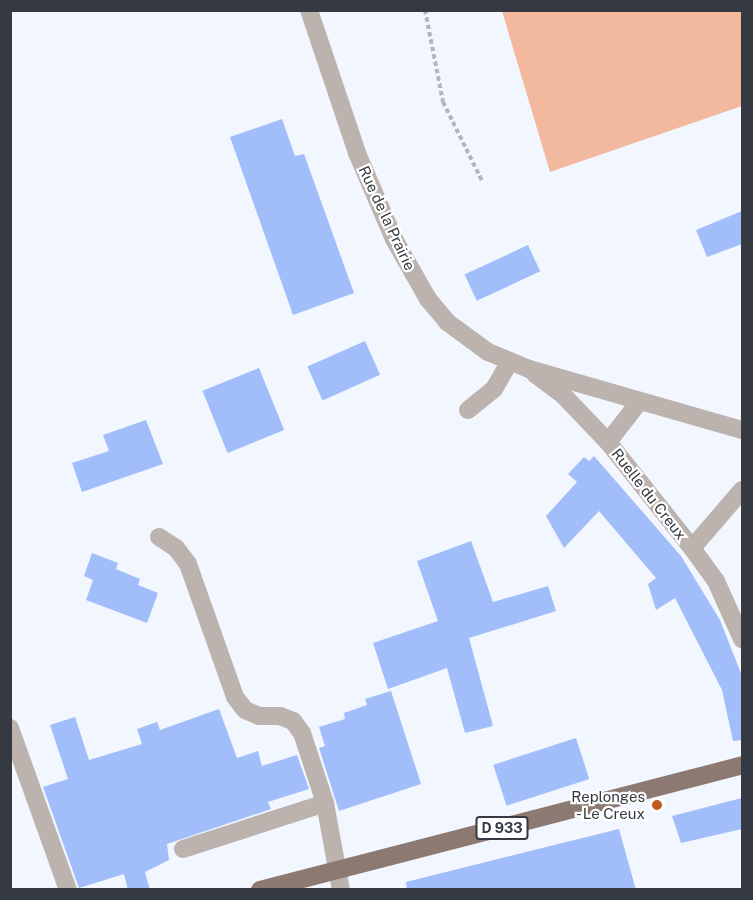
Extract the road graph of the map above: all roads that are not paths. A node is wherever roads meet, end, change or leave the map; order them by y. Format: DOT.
graph roads {
  1 [pos="309,10"];
  2 [pos="510,361"];
  3 [pos="529,369"];
  4 [pos="639,402"];
  5 [pos="468,410"];
  6 [pos="742,430"];
  7 [pos="608,442"];
  8 [pos="742,489"];
  9 [pos="159,537"];
  10 [pos="692,548"];
  11 [pos="742,639"];
  12 [pos="10,728"];
  13 [pos="742,765"];
  14 [pos="325,804"];
  15 [pos="183,849"];
  16 [pos="335,871"];
  17 [pos="68,890"];
  18 [pos="260,890"];
  19 [pos="342,890"];
  1 -- 2 [label="street, Rue de la Prairie"];
  2 -- 3 [label="street, Rue de la Prairie"];
  2 -- 5 [label="street"];
  3 -- 4 [label="street, Rue de la Prairie"];
  3 -- 7 [label="street, Ruelle du Creux"];
  4 -- 6 [label="street, Rue de la Prairie"];
  4 -- 7 [label="street"];
  7 -- 10 [label="street, Ruelle du Creux"];
  8 -- 10 [label="street"];
  9 -- 14 [label="street"];
  10 -- 11 [label="street, Ruelle du Creux"];
  12 -- 17 [label="street"];
  13 -- 16 [label="main road, D 933"];
  14 -- 15 [label="street"];
  14 -- 16 [label="street"];
  16 -- 18 [label="main road, D 933"];
  16 -- 19 [label="street"];
}
